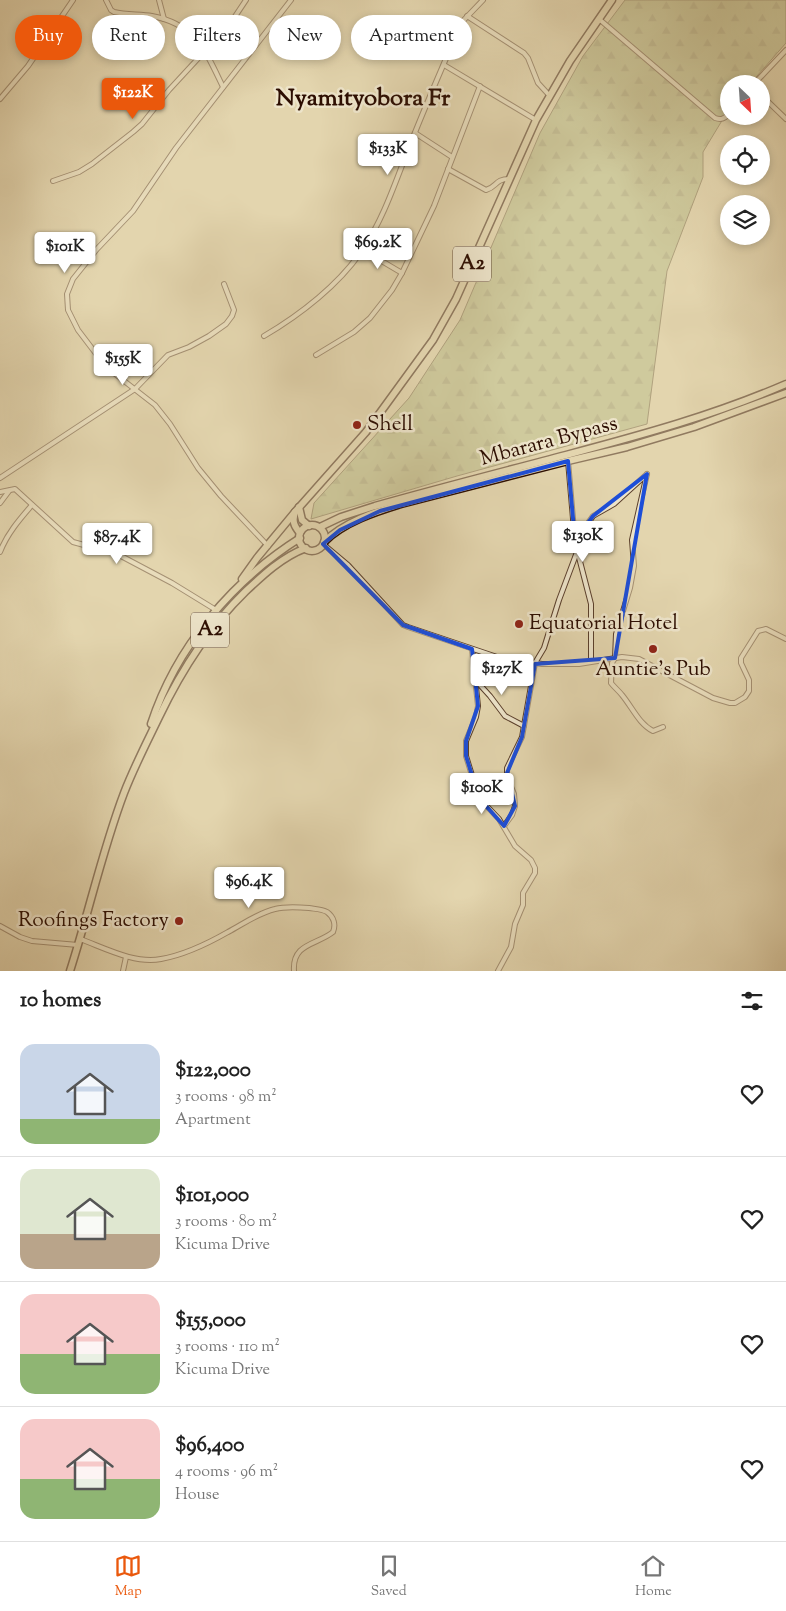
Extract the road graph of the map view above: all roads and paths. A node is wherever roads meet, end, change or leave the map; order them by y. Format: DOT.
graph roads {
  1 [pos="73,0"];
  2 [pos="106,0"];
  3 [pos="159,0"];
  4 [pos="246,0"];
  5 [pos="291,0"];
  6 [pos="483,0"];
  7 [pos="612,0"];
  8 [pos="145,15"];
  9 [pos="163,15"];
  10 [pos="236,15"];
  11 [pos="468,15"];
  12 [pos="598,18"];
  13 [pos="472,19"];
  14 [pos="785,51"];
  15 [pos="197,60"];
  16 [pos="210,60"];
  17 [pos="446,60"];
  18 [pos="444,65"];
  19 [pos="762,75"];
  20 [pos="480,86"];
  21 [pos="224,87"];
  22 [pos="549,95"];
  23 [pos="0,99"];
  24 [pos="770,104"];
  25 [pos="720,119"];
  26 [pos="786,119"];
  27 [pos="536,120"];
  28 [pos="415,132"];
  29 [pos="452,157"];
  30 [pos="448,169"];
  31 [pos="509,180"];
  32 [pos="53,181"];
  33 [pos="363,250"];
  34 [pos="402,273"];
  35 [pos="224,284"];
  36 [pos="264,336"];
  37 [pos="316,356"];
  38 [pos="786,384"];
  39 [pos="135,389"];
  40 [pos="786,393"];
  41 [pos="568,461"];
  42 [pos="0,478"];
  43 [pos="10,490"];
  44 [pos="0,492"];
  45 [pos="0,503"];
  46 [pos="32,505"];
  47 [pos="297,510"];
  48 [pos="309,526"];
  49 [pos="320,528"];
  50 [pos="300,536"];
  51 [pos="324,543"];
  52 [pos="268,546"];
  53 [pos="306,548"];
  54 [pos="0,552"];
  55 [pos="577,552"];
  56 [pos="257,558"];
  57 [pos="263,565"];
  58 [pos="236,588"];
  59 [pos="216,610"];
  60 [pos="786,639"];
  61 [pos="472,649"];
  62 [pos="615,658"];
  63 [pos="591,661"];
  64 [pos="536,663"];
  65 [pos="474,670"];
  66 [pos="524,726"];
  67 [pos="662,727"];
  68 [pos="147,740"];
  69 [pos="504,826"];
  70 [pos="0,926"];
  71 [pos="79,942"];
  72 [pos="126,956"];
  73 [pos="123,968"];
  74 [pos="70,971"];
  75 [pos="129,971"];
  76 [pos="294,971"];
  77 [pos="498,971"];
  1 -- 23 [label="street"];
  2 -- 8 [label="street"];
  3 -- 9 [label="street"];
  4 -- 10 [label="street"];
  5 -- 21 [label="street"];
  6 -- 11 [label="street"];
  7 -- 12 [label="main road, A2"];
  12 -- 22 [label="main road, A2"];
  12 -- 25 [label="street"];
  13 -- 22 [label="street"];
  14 -- 19 [label="street"];
  15 -- 32 [label="street"];
  16 -- 21 [label="street"];
  17 -- 18 [label="street"];
  18 -- 20 [label="street"];
  18 -- 28 [label="street"];
  20 -- 27 [label="street"];
  20 -- 29 [label="street"];
  21 -- 39 [label="street"];
  22 -- 27 [label="main road, A2"];
  24 -- 26 [label="street"];
  27 -- 31 [label="main road, A2"];
  28 -- 29 [label="street"];
  28 -- 33 [label="street"];
  29 -- 30 [label="street"];
  30 -- 31 [label="street"];
  30 -- 34 [label="street"];
  31 -- 47 [label="main road, A2"];
  33 -- 34 [label="street"];
  33 -- 36 [label="street"];
  34 -- 37 [label="street"];
  35 -- 39 [label="street"];
  38 -- 49 [label="main road, Mbarara Bypass"];
  39 -- 42 [label="street"];
  39 -- 52 [label="street"];
  40 -- 41 [label="main road, Mbarara Bypass"];
  41 -- 51 [label="main road, Mbarara Bypass"];
  41 -- 55 [label="street"];
  43 -- 44 [label="street"];
  43 -- 45 [label="street"];
  43 -- 46 [label="street"];
  46 -- 54 [label="street"];
  46 -- 59 [label="street"];
  47 -- 48 [label="main road"];
  47 -- 50 [label="main road"];
  47 -- 52 [label="main road, A2"];
  48 -- 49 [label="main road"];
  48 -- 50 [label="main road, A2"];
  49 -- 51 [label="main road"];
  50 -- 53 [label="main road"];
  50 -- 57 [label="main road, A2"];
  51 -- 53 [label="main road, A2"];
  51 -- 61 [label="street"];
  52 -- 56 [label="main road, A2"];
  53 -- 68 [label="main road, A2"];
  55 -- 62 [label="street"];
  55 -- 63 [label="street"];
  55 -- 64 [label="street"];
  56 -- 57 [label="main road"];
  56 -- 58 [label="main road, A2"];
  57 -- 58 [label="main road, A2"];
  58 -- 59 [label="main road, A2"];
  59 -- 68 [label="main road, A2"];
  60 -- 62 [label="street"];
  61 -- 64 [label="street"];
  61 -- 65 [label="street"];
  62 -- 63 [label="street"];
  62 -- 67 [label="street"];
  63 -- 64 [label="street"];
  64 -- 66 [label="street"];
  65 -- 66 [label="street"];
  65 -- 69 [label="street"];
  66 -- 69 [label="street"];
  68 -- 71 [label="main road, A2"];
  69 -- 77 [label="street"];
  70 -- 71 [label="street"];
  71 -- 72 [label="street"];
  71 -- 74 [label="main road, A2"];
  72 -- 73 [label="street"];
  72 -- 76 [label="street"];
  73 -- 75 [label="street"];
}
